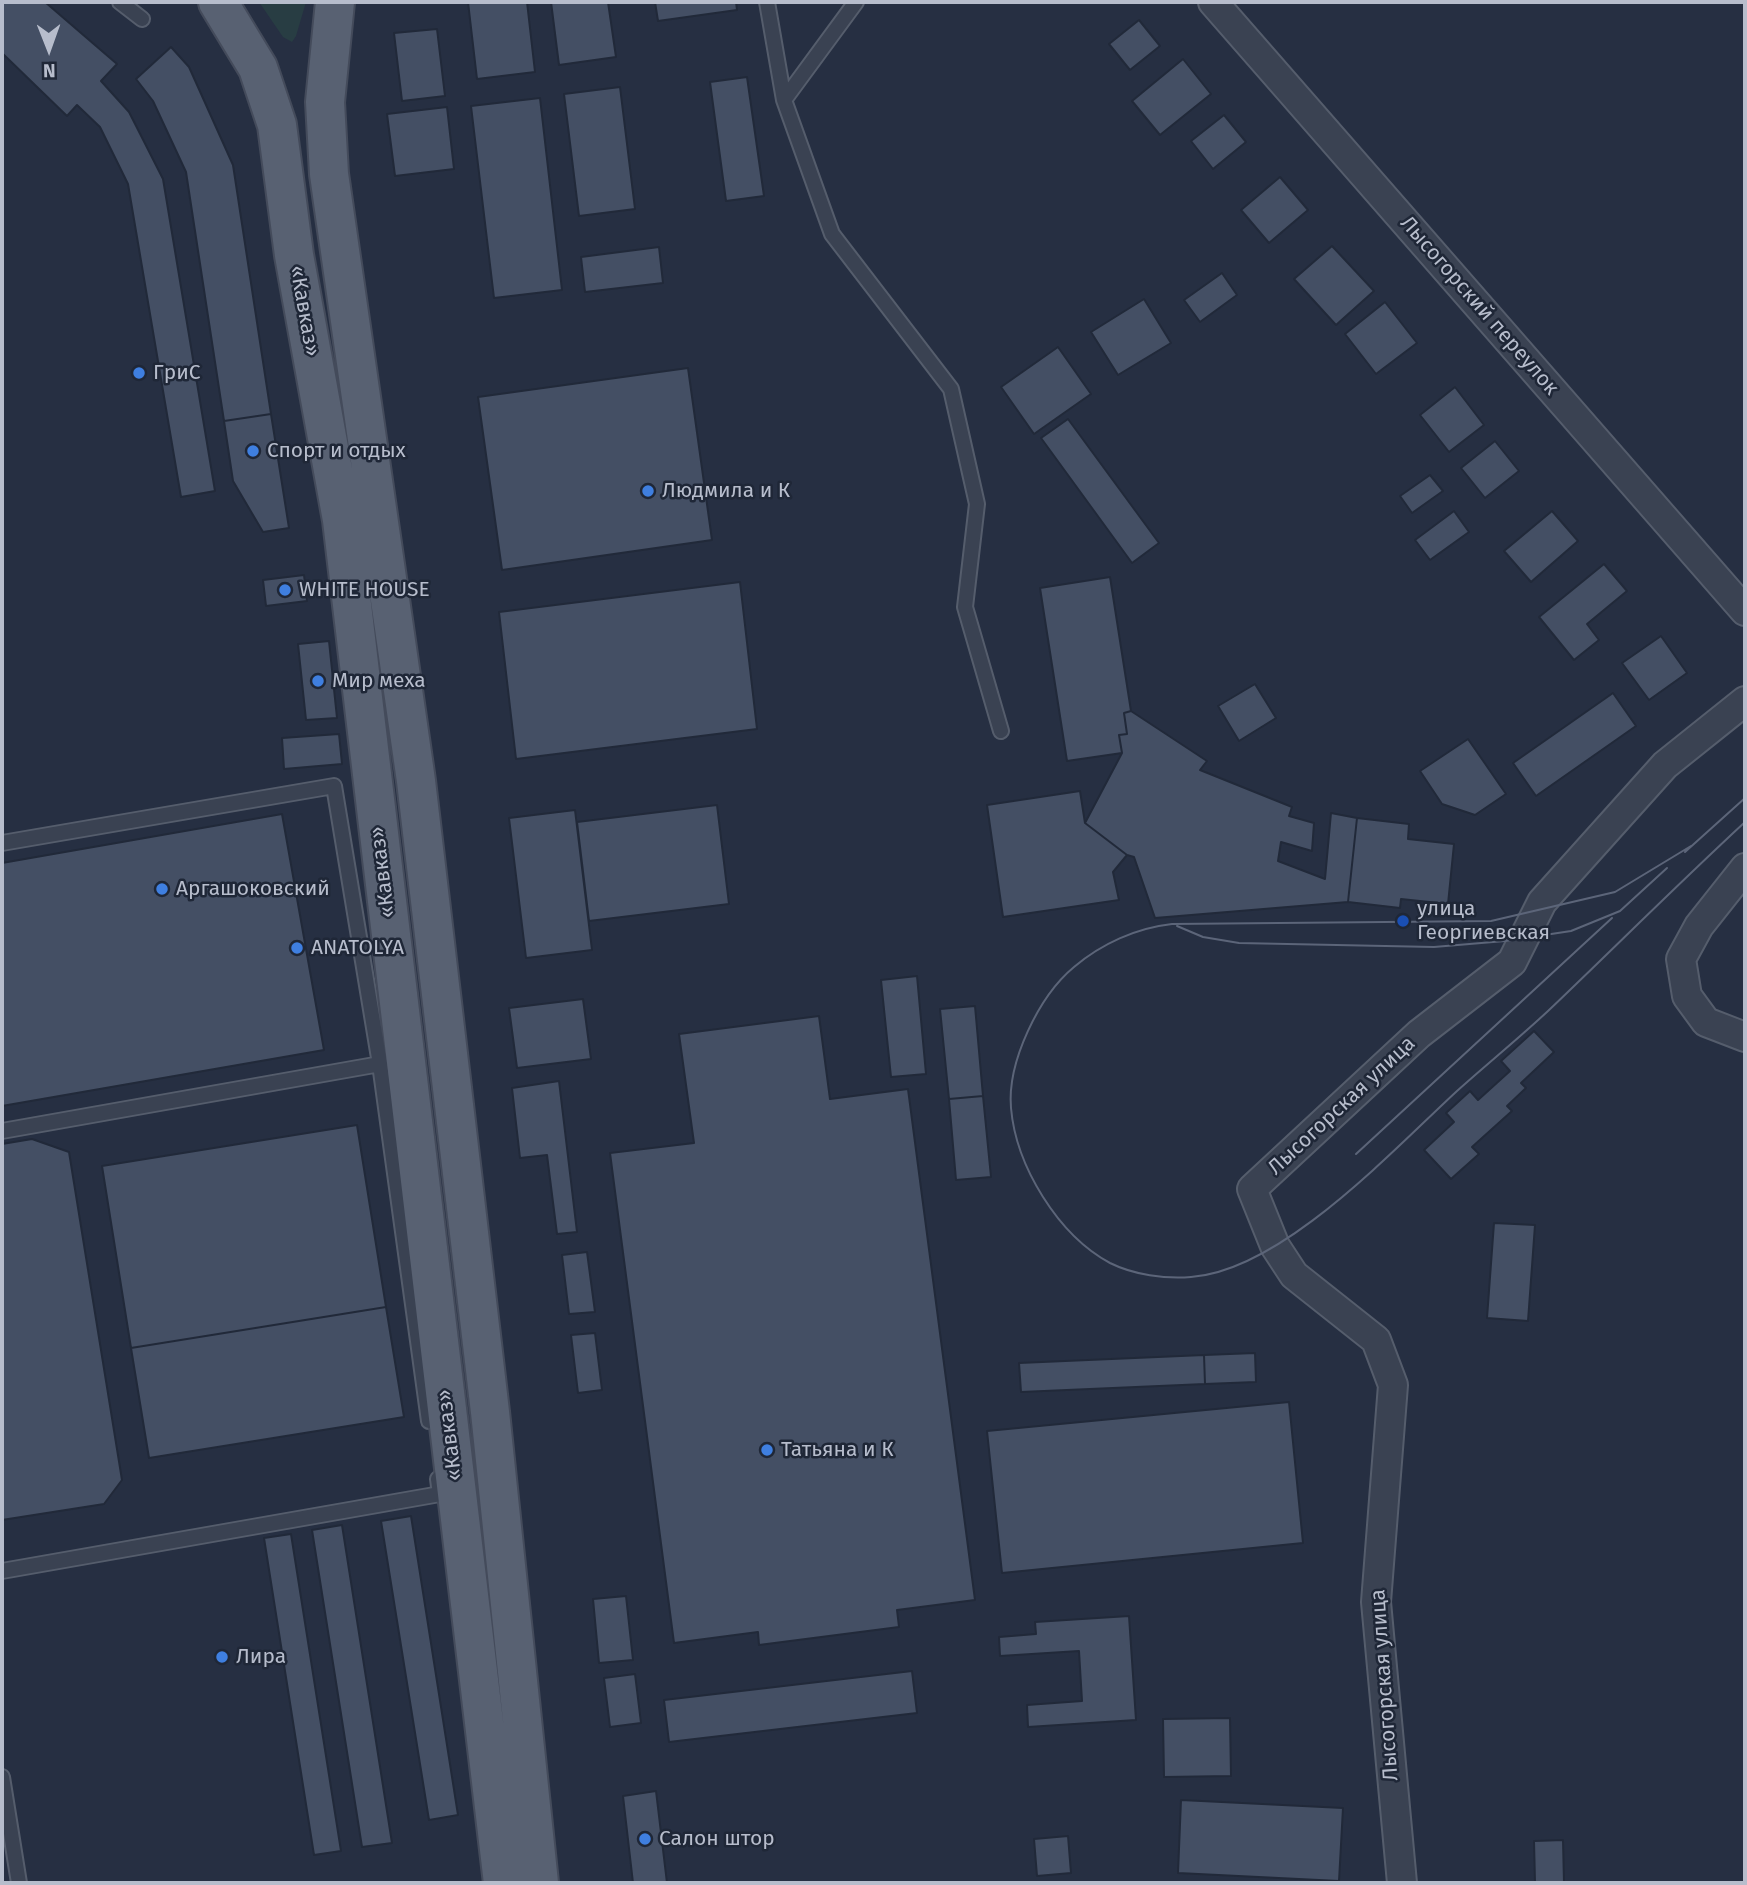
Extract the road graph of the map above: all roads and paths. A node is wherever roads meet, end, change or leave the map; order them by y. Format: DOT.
graph roads {
  1 [pos="120,2"];
  2 [pos="218,2"];
  3 [pos="335,2"];
  4 [pos="766,2"];
  5 [pos="856,2"];
  6 [pos="1213,2"];
  7 [pos="142,19"];
  8 [pos="784,100"];
  9 [pos="1745,611"];
  10 [pos="1745,701"];
  11 [pos="1001,731"];
  12 [pos="2,844"];
  13 [pos="1745,868"];
  14 [pos="1745,1037"];
  15 [pos="380,1064"];
  16 [pos="2,1131"];
  17 [pos="432,1441"];
  18 [pos="436,1468"];
  19 [pos="2,1572"];
  20 [pos="2,1777"];
  21 [pos="19,1883"];
  22 [pos="503,1883"];
  23 [pos="539,1883"];
  24 [pos="1402,1883"];
  1 -- 7 [label="lane"];
  2 -- 22 [label="main road, «Кавказ»"];
  3 -- 23 [label="main road, «Кавказ»"];
  4 -- 8 [label="lane"];
  5 -- 8 [label="lane"];
  6 -- 9 [label="street, Лысогорский переулок"];
  8 -- 11 [label="lane"];
  10 -- 24 [label="street, Лысогорская улица"];
  12 -- 15 [label="lane"];
  13 -- 14 [label="street"];
  15 -- 16 [label="lane"];
  15 -- 17 [label="lane"];
  18 -- 19 [label="lane"];
  20 -- 21 [label="lane"];
}
